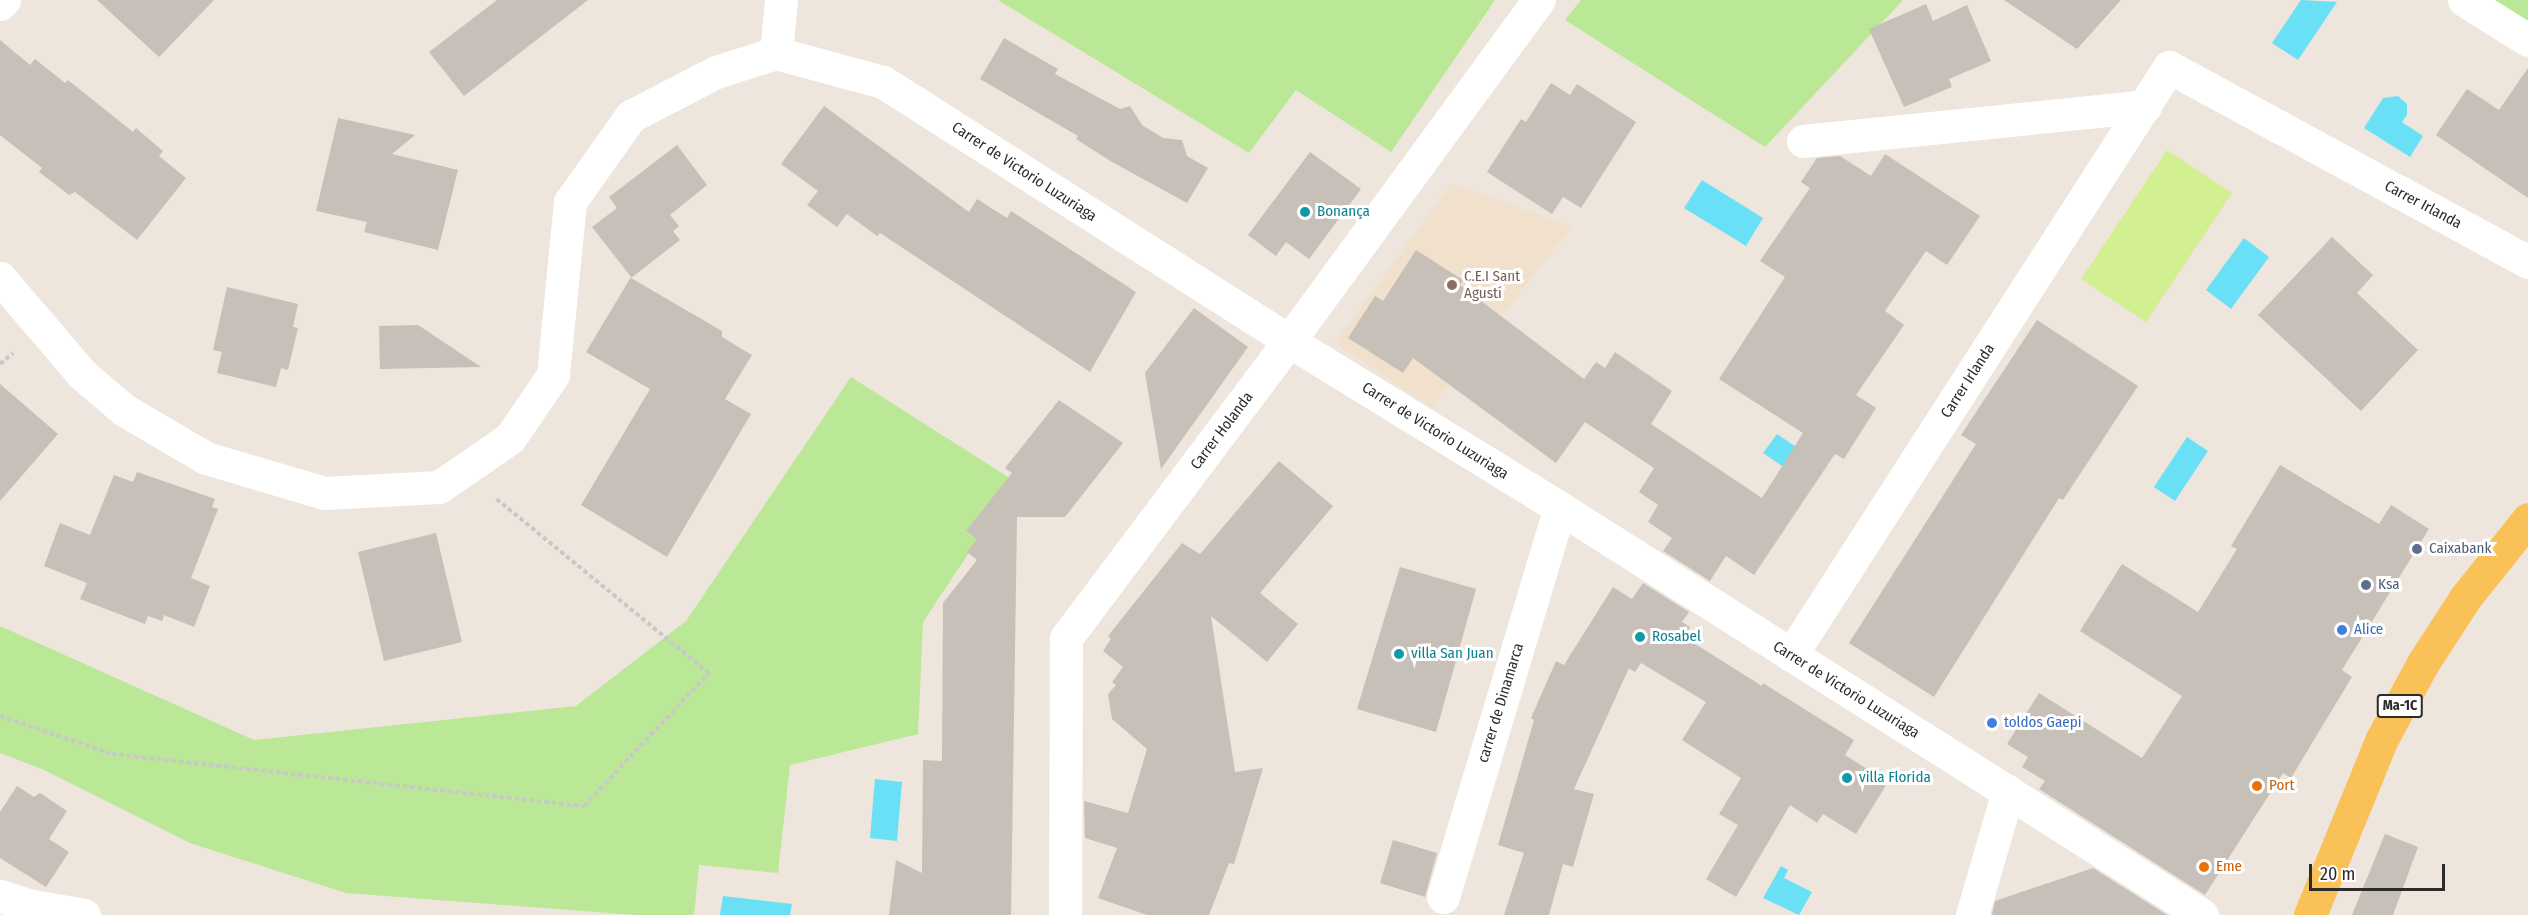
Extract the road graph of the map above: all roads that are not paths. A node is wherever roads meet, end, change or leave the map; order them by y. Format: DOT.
graph roads {
  1 [pos="4,0"];
  2 [pos="781,0"];
  3 [pos="1539,0"];
  4 [pos="2464,0"];
  5 [pos="0,4"];
  6 [pos="2528,40"];
  7 [pos="776,53"];
  8 [pos="2145,106"];
  9 [pos="1803,141"];
  10 [pos="2528,262"];
  11 [pos="0,278"];
  12 [pos="1289,341"];
  13 [pos="1560,508"];
  14 [pos="2528,519"];
  15 [pos="1791,655"];
  16 [pos="2008,791"];
  17 [pos="0,896"];
  18 [pos="1443,897"];
  19 [pos="84,915"];
  20 [pos="1065,915"];
  21 [pos="1972,915"];
  22 [pos="2202,915"];
  23 [pos="2310,915"];
  1 -- 5 [label="street"];
  2 -- 7 [label="street"];
  3 -- 12 [label="street, Carrer Holanda"];
  4 -- 6 [label="street"];
  7 -- 11 [label="street"];
  7 -- 12 [label="street, Carrer de Victorio Luzuriaga"];
  8 -- 9 [label="street"];
  8 -- 10 [label="street, Carrer Irlanda"];
  8 -- 15 [label="street, Carrer Irlanda"];
  12 -- 13 [label="street, Carrer de Victorio Luzuriaga"];
  12 -- 20 [label="street, Carrer Holanda"];
  13 -- 15 [label="street, Carrer de Victorio Luzuriaga"];
  13 -- 18 [label="street, carrer de Dinamarca"];
  14 -- 23 [label="main road, Ma-1C"];
  15 -- 16 [label="street, Carrer de Victorio Luzuriaga"];
  16 -- 21 [label="street"];
  16 -- 22 [label="street, Carrer de Victorio Luzuriaga"];
  17 -- 19 [label="street"];
}
